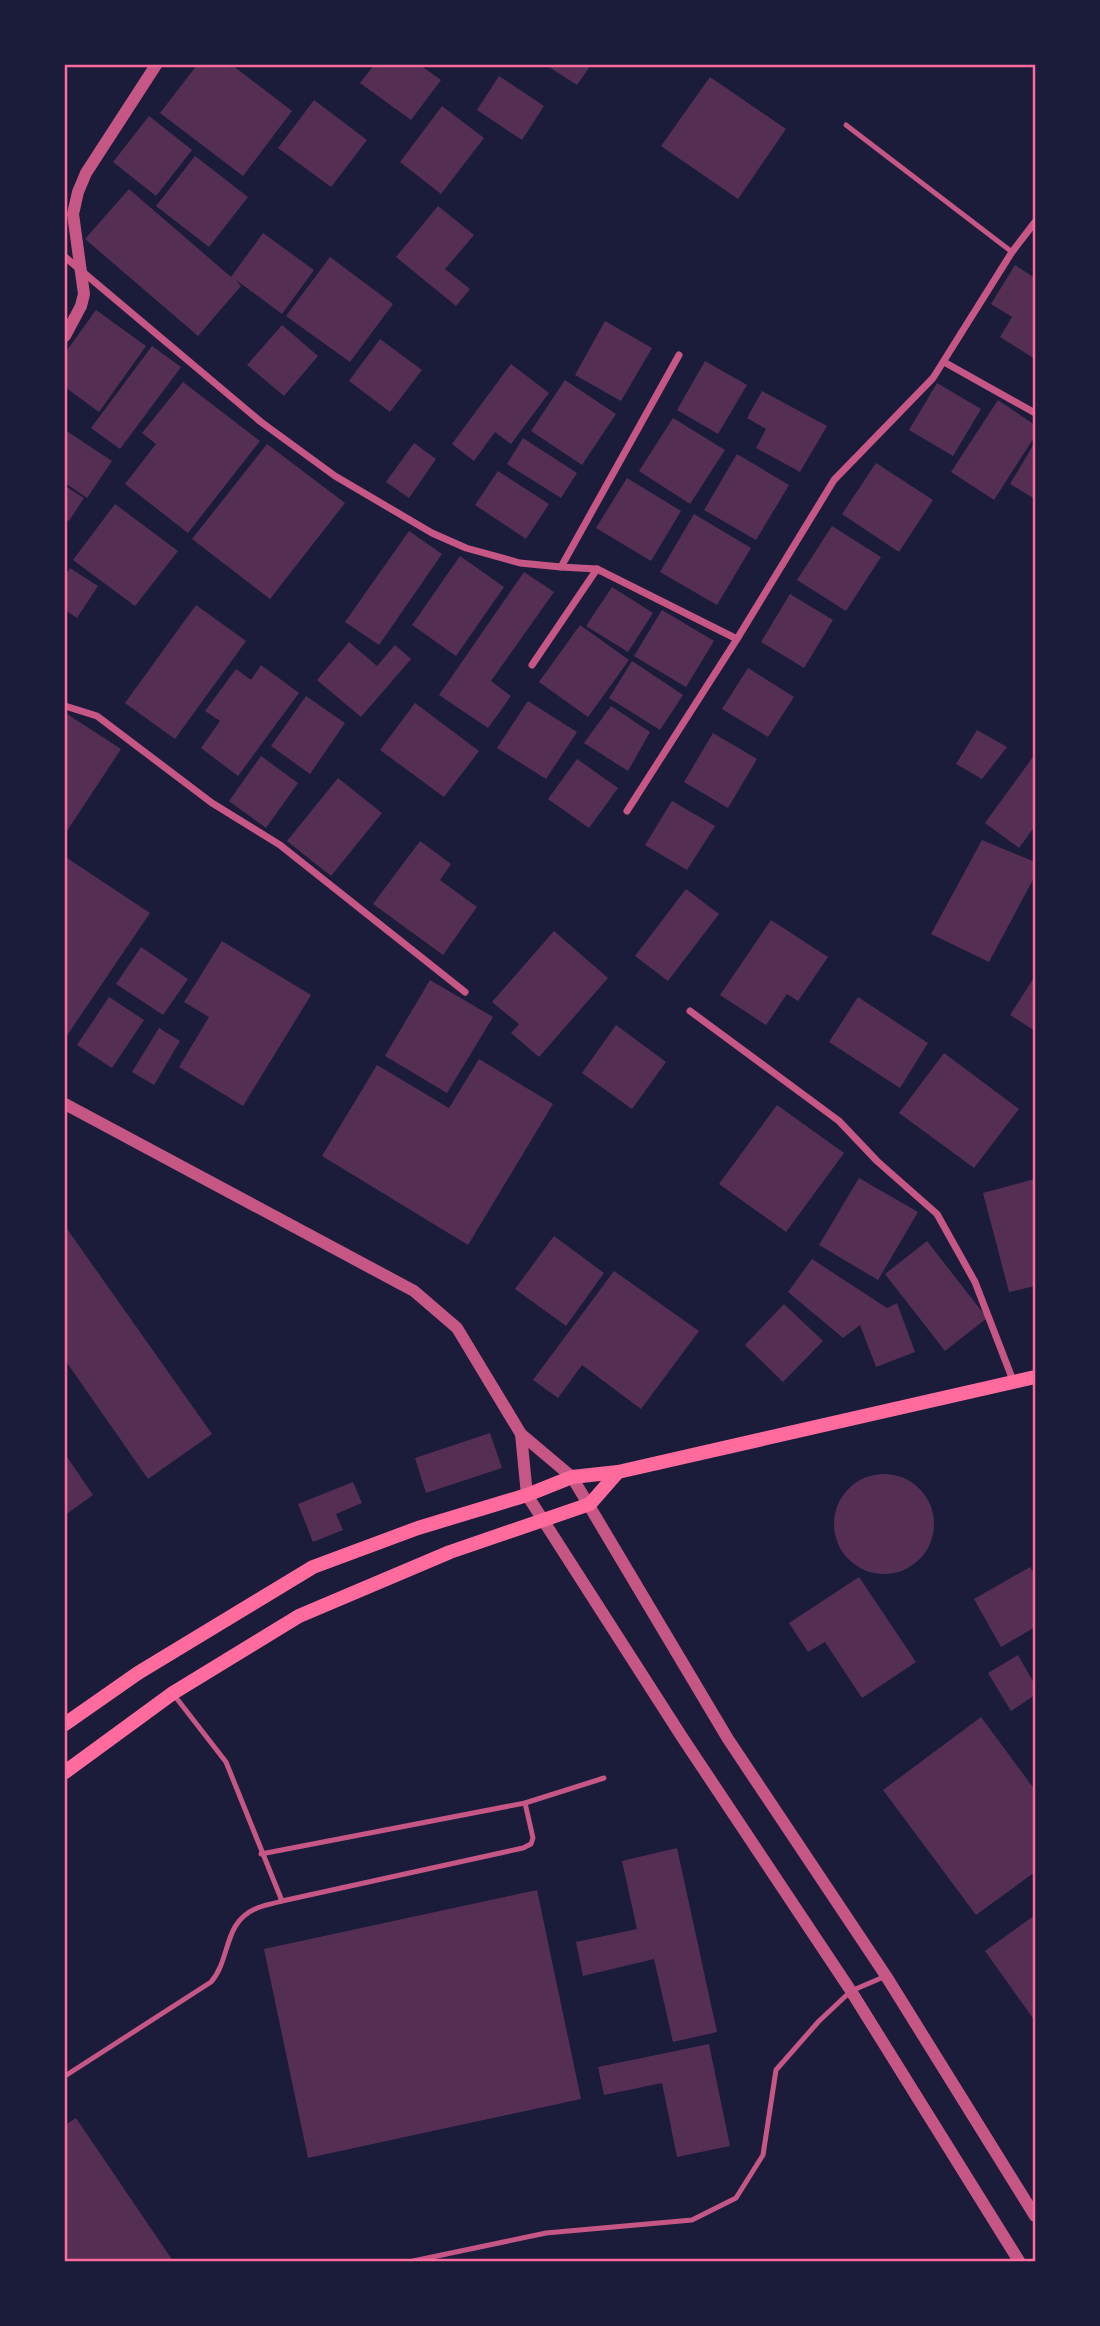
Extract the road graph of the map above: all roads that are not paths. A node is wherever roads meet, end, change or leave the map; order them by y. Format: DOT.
graph roads {
  1 [pos="156,65"];
  2 [pos="846,125"];
  3 [pos="1035,222"];
  4 [pos="1012,252"];
  5 [pos="65,257"];
  6 [pos="80,269"];
  7 [pos="65,336"];
  8 [pos="679,355"];
  9 [pos="944,362"];
  10 [pos="1035,413"];
  11 [pos="561,567"];
  12 [pos="597,569"];
  13 [pos="737,639"];
  14 [pos="532,665"];
  15 [pos="65,706"];
  16 [pos="627,811"];
  17 [pos="465,992"];
  18 [pos="690,1011"];
  19 [pos="65,1104"];
  20 [pos="1035,1377"];
  21 [pos="1014,1383"];
  22 [pos="521,1434"];
  23 [pos="618,1472"];
  24 [pos="572,1477"];
  25 [pos="527,1495"];
  26 [pos="590,1504"];
  27 [pos="544,1522"];
  28 [pos="173,1693"];
  29 [pos="65,1724"];
  30 [pos="65,1772"];
  31 [pos="604,1778"];
  32 [pos="525,1803"];
  33 [pos="261,1854"];
  34 [pos="282,1901"];
  35 [pos="886,1976"];
  36 [pos="851,1991"];
  37 [pos="65,2076"];
  38 [pos="1035,2216"];
  39 [pos="413,2261"];
  40 [pos="1019,2261"];
  1 -- 6 [label="street"];
  2 -- 4 [label="lane"];
  3 -- 4 [label="street"];
  4 -- 9 [label="street"];
  5 -- 6 [label="street"];
  6 -- 7 [label="street"];
  6 -- 11 [label="street"];
  8 -- 11 [label="street"];
  9 -- 10 [label="street"];
  9 -- 13 [label="street"];
  11 -- 12 [label="street"];
  12 -- 13 [label="street"];
  12 -- 14 [label="street"];
  13 -- 16 [label="street"];
  15 -- 17 [label="street"];
  18 -- 21 [label="street"];
  19 -- 22 [label="street"];
  20 -- 21 [label="main road"];
  21 -- 23 [label="main road"];
  22 -- 24 [label="street"];
  22 -- 25 [label="street"];
  23 -- 24 [label="main road"];
  23 -- 26 [label="main road"];
  24 -- 25 [label="main road"];
  24 -- 26 [label="street"];
  25 -- 27 [label="street"];
  25 -- 29 [label="main road"];
  26 -- 27 [label="main road"];
  26 -- 35 [label="street"];
  27 -- 28 [label="main road"];
  27 -- 36 [label="street"];
  28 -- 30 [label="main road"];
  28 -- 33 [label="lane"];
  31 -- 32 [label="lane"];
  32 -- 33 [label="lane"];
  32 -- 34 [label="lane"];
  33 -- 34 [label="lane"];
  34 -- 37 [label="lane"];
  35 -- 36 [label="lane"];
  35 -- 38 [label="street"];
  36 -- 39 [label="lane"];
  36 -- 40 [label="street"];
}
